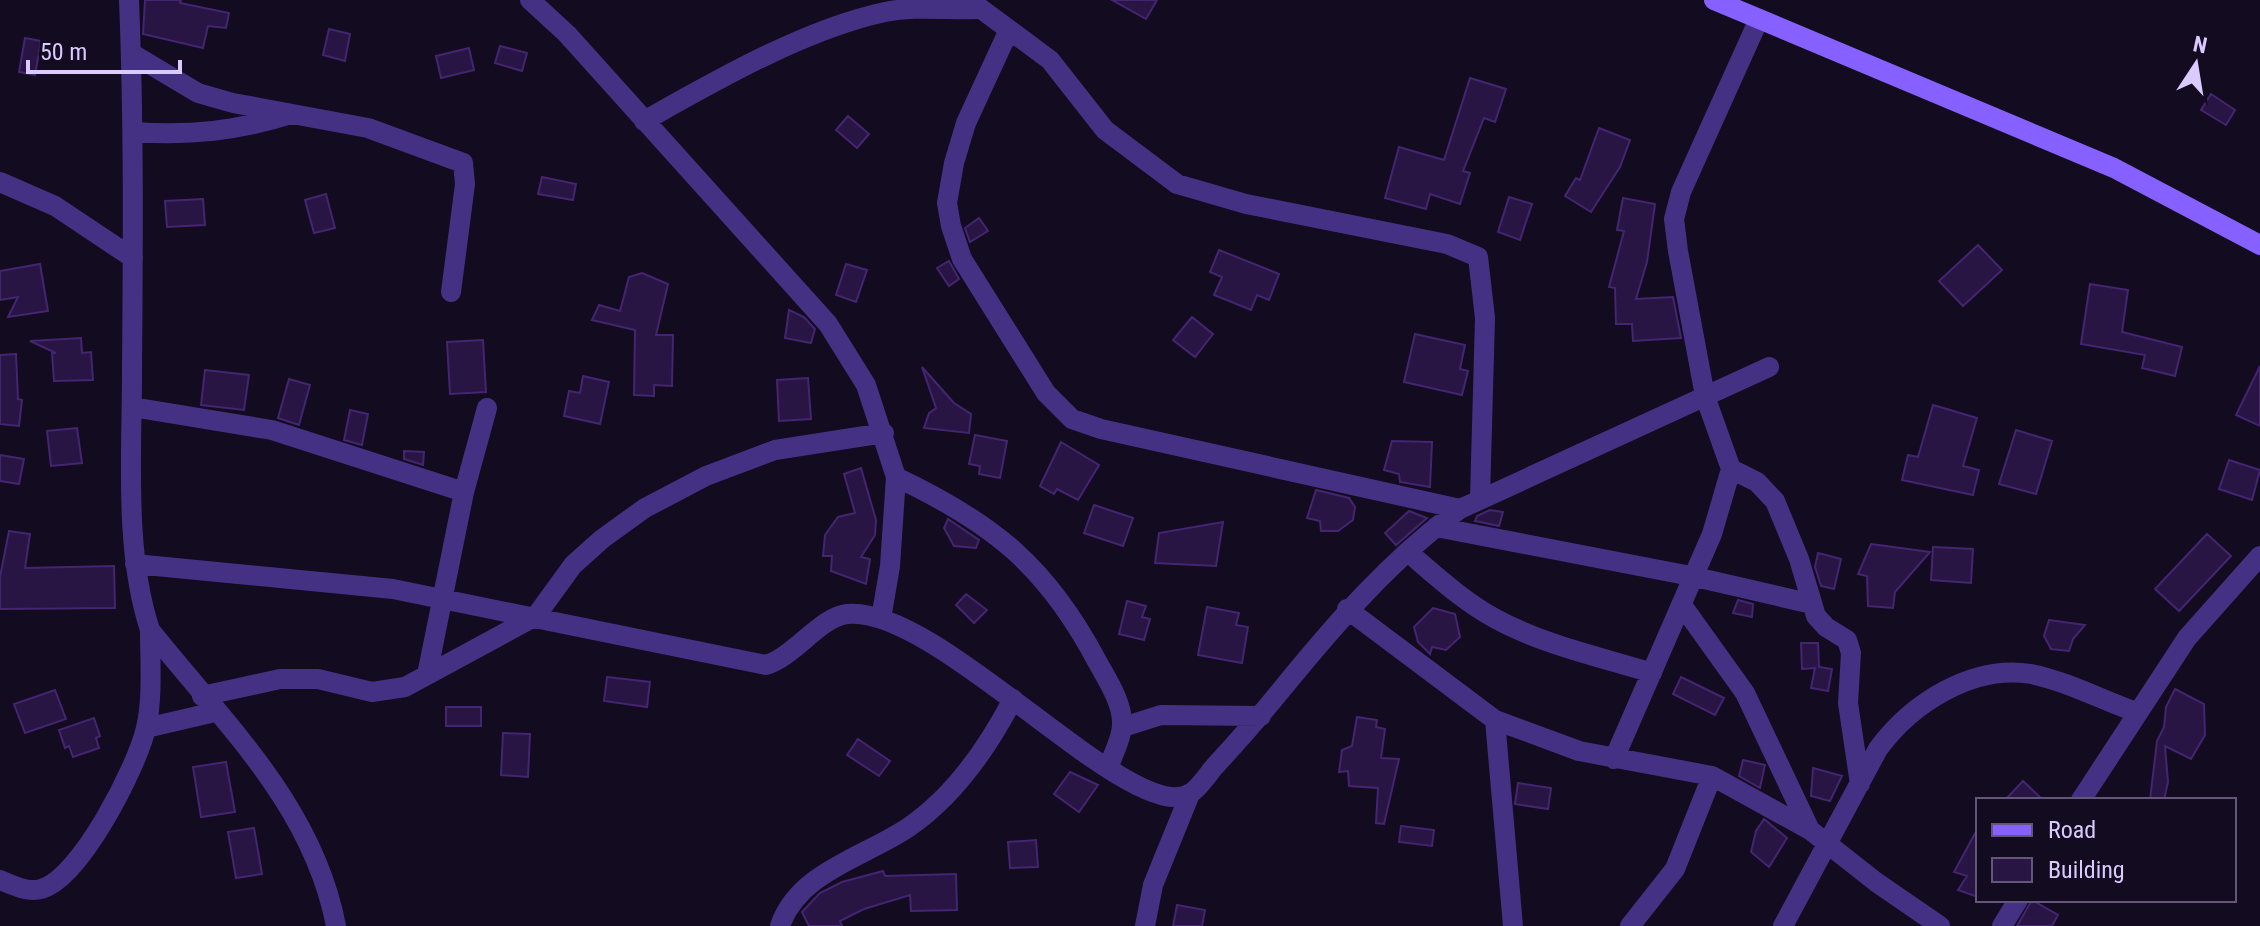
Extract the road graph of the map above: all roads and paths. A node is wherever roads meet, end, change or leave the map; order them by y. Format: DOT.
graph roads {
  1 [pos="129,0"];
  2 [pos="530,0"];
  3 [pos="1714,0"];
  4 [pos="973,4"];
  5 [pos="1759,19"];
  6 [pos="1008,32"];
  7 [pos="131,53"];
  8 [pos="294,113"];
  9 [pos="644,121"];
  10 [pos="134,132"];
  11 [pos="0,182"];
  12 [pos="2260,245"];
  13 [pos="133,258"];
  14 [pos="451,292"];
  15 [pos="1769,367"];
  16 [pos="1705,396"];
  17 [pos="132,407"];
  18 [pos="487,408"];
  19 [pos="884,433"];
  20 [pos="1731,469"];
  21 [pos="896,477"];
  22 [pos="464,492"];
  23 [pos="1480,498"];
  24 [pos="1460,509"];
  25 [pos="1436,527"];
  26 [pos="1408,552"];
  27 [pos="2260,556"];
  28 [pos="135,564"];
  29 [pos="1694,577"];
  30 [pos="442,599"];
  31 [pos="1812,604"];
  32 [pos="1682,605"];
  33 [pos="1347,609"];
  34 [pos="536,616"];
  35 [pos="881,619"];
  36 [pos="150,630"];
  37 [pos="1652,673"];
  38 [pos="427,675"];
  39 [pos="1013,699"];
  40 [pos="208,704"];
  41 [pos="2136,712"];
  42 [pos="1261,716"];
  43 [pos="1495,720"];
  44 [pos="1123,727"];
  45 [pos="146,728"];
  46 [pos="1614,759"];
  47 [pos="1109,766"];
  48 [pos="1712,776"];
  49 [pos="1860,784"];
  50 [pos="1190,794"];
  51 [pos="2082,798"];
  52 [pos="1810,830"];
  53 [pos="1830,843"];
  54 [pos="0,880"];
  55 [pos="2017,902"];
  56 [pos="336,926"];
  57 [pos="780,926"];
  58 [pos="1145,926"];
  59 [pos="1513,926"];
  60 [pos="1630,926"];
  61 [pos="1783,926"];
  62 [pos="1940,926"];
  63 [pos="2002,926"];
  1 -- 7 [label="street"];
  2 -- 9 [label="street"];
  3 -- 5 [label="street"];
  4 -- 6 [label="street"];
  4 -- 9 [label="street"];
  5 -- 12 [label="street"];
  5 -- 16 [label="street"];
  6 -- 23 [label="street"];
  6 -- 24 [label="street"];
  7 -- 8 [label="street"];
  7 -- 10 [label="street"];
  8 -- 10 [label="street"];
  8 -- 14 [label="street"];
  9 -- 19 [label="street"];
  10 -- 13 [label="street"];
  11 -- 13 [label="street"];
  13 -- 17 [label="street"];
  15 -- 16 [label="street"];
  16 -- 20 [label="street"];
  16 -- 23 [label="street"];
  17 -- 22 [label="street"];
  17 -- 28 [label="street"];
  18 -- 22 [label="street"];
  19 -- 21 [label="street"];
  19 -- 34 [label="street"];
  20 -- 29 [label="street"];
  20 -- 31 [label="street"];
  21 -- 35 [label="street"];
  21 -- 44 [label="street"];
  22 -- 30 [label="street"];
  23 -- 24 [label="street"];
  24 -- 25 [label="street"];
  25 -- 26 [label="street"];
  25 -- 29 [label="street"];
  26 -- 33 [label="street"];
  26 -- 37 [label="street"];
  27 -- 41 [label="street"];
  28 -- 30 [label="street"];
  28 -- 36 [label="street"];
  29 -- 31 [label="street"];
  29 -- 32 [label="street"];
  30 -- 34 [label="street"];
  30 -- 38 [label="street"];
  31 -- 49 [label="street"];
  32 -- 37 [label="street"];
  32 -- 52 [label="street"];
  33 -- 42 [label="street"];
  33 -- 43 [label="street"];
  34 -- 35 [label="street"];
  34 -- 38 [label="street"];
  35 -- 39 [label="street"];
  36 -- 40 [label="street"];
  36 -- 45 [label="street"];
  37 -- 46 [label="street"];
  38 -- 40 [label="street"];
  39 -- 47 [label="street"];
  39 -- 57 [label="street"];
  40 -- 45 [label="street"];
  40 -- 56 [label="street"];
  41 -- 49 [label="street"];
  41 -- 51 [label="street"];
  42 -- 44 [label="street"];
  42 -- 50 [label="street"];
  43 -- 46 [label="street"];
  43 -- 59 [label="street"];
  44 -- 47 [label="street"];
  45 -- 54 [label="street"];
  46 -- 48 [label="street"];
  47 -- 50 [label="street"];
  48 -- 52 [label="street"];
  48 -- 60 [label="street"];
  49 -- 53 [label="street"];
  50 -- 58 [label="street"];
  52 -- 53 [label="street"];
  53 -- 61 [label="street"];
  53 -- 62 [label="street"];
  55 -- 63 [label="street"];
}
